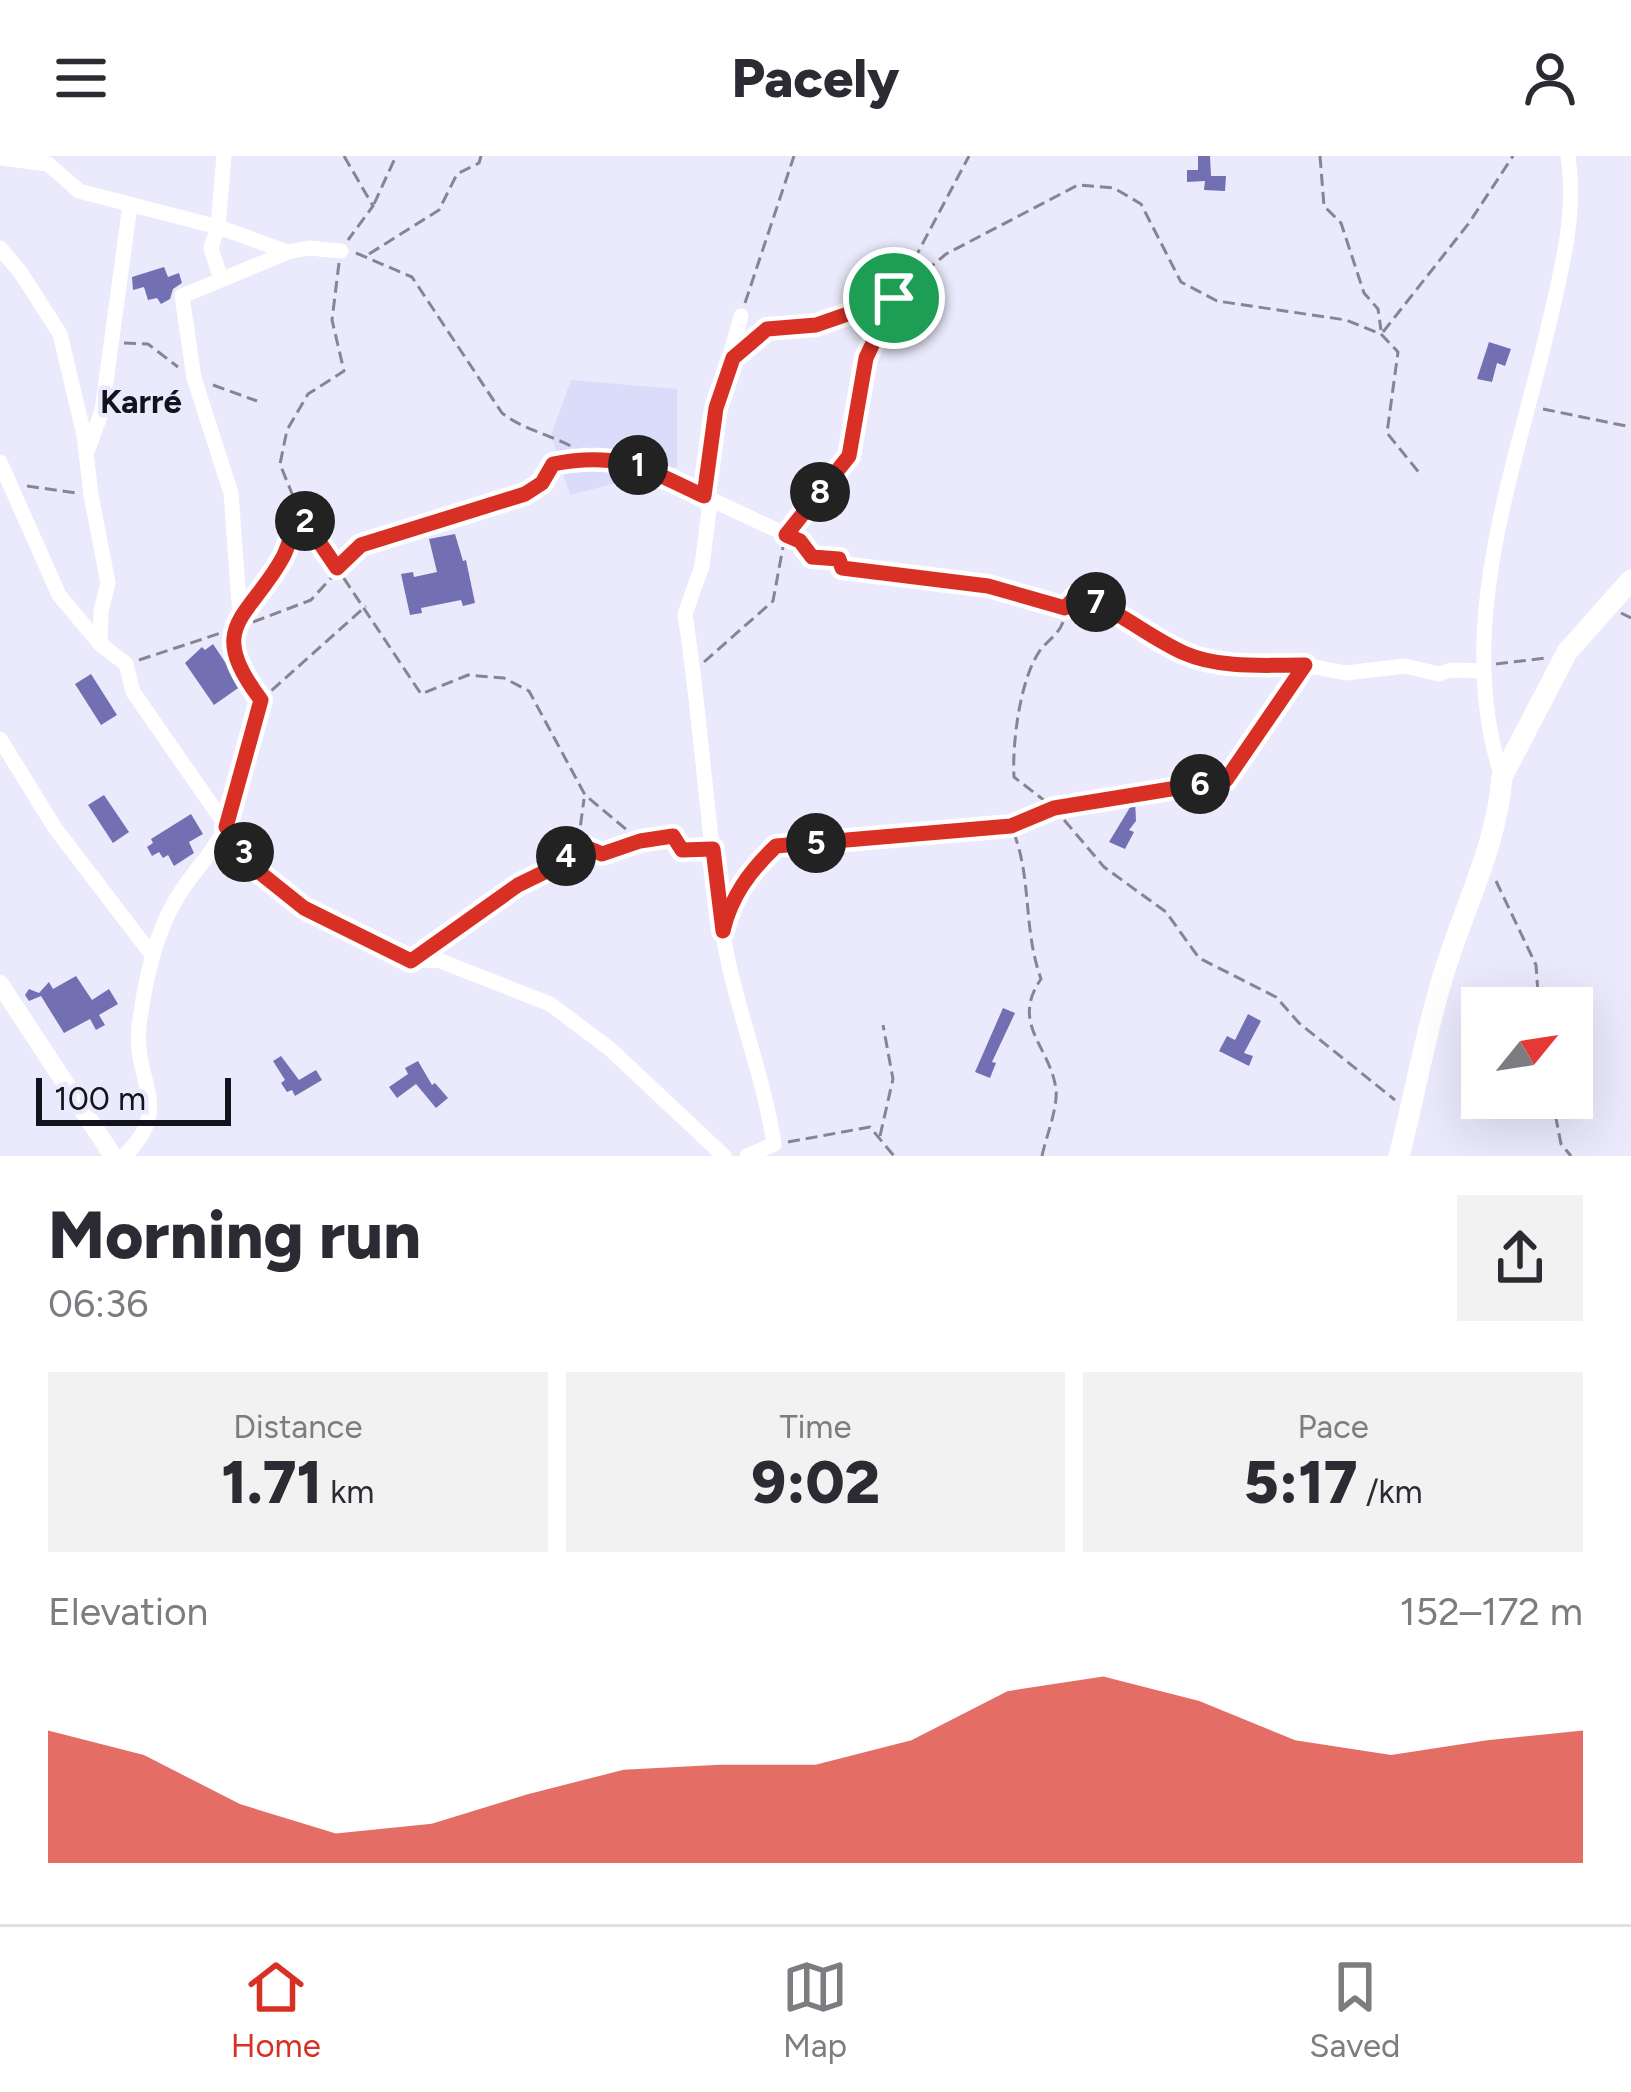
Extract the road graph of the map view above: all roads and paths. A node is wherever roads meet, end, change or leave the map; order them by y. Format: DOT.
graph roads {
  1 [pos="224,156"];
  2 [pos="344,156"];
  3 [pos="396,156"];
  4 [pos="481,156"];
  5 [pos="794,156"];
  6 [pos="969,156"];
  7 [pos="1320,156"];
  8 [pos="1513,156"];
  9 [pos="1568,156"];
  10 [pos="0,158"];
  11 [pos="130,205"];
  12 [pos="373,206"];
  13 [pos="218,227"];
  14 [pos="0,248"];
  15 [pos="340,251"];
  16 [pos="288,252"];
  17 [pos="367,254"];
  18 [pos="221,278"];
  19 [pos="894,298"];
  20 [pos="741,316"];
  21 [pos="1382,334"];
  22 [pos="733,358"];
  23 [pos="1530,406"];
  24 [pos="1631,427"];
  25 [pos="87,452"];
  26 [pos="590,457"];
  27 [pos="3,466"];
  28 [pos="1421,475"];
  29 [pos="91,495"];
  30 [pos="704,496"];
  31 [pos="298,511"];
  32 [pos="786,535"];
  33 [pos="337,568"];
  34 [pos="1631,580"];
  35 [pos="366,606"];
  36 [pos="1065,608"];
  37 [pos="243,622"];
  38 [pos="100,644"];
  39 [pos="1547,658"];
  40 [pos="126,664"];
  41 [pos="1305,665"];
  42 [pos="1482,668"];
  43 [pos="694,672"];
  44 [pos="261,700"];
  45 [pos="0,739"];
  46 [pos="1502,777"];
  47 [pos="585,795"];
  48 [pos="1054,808"];
  49 [pos="1011,826"];
  50 [pos="226,827"];
  51 [pos="640,841"];
  52 [pos="578,844"];
  53 [pos="713,849"];
  54 [pos="1484,855"];
  55 [pos="723,931"];
  56 [pos="152,955"];
  57 [pos="411,961"];
  58 [pos="0,984"];
  59 [pos="1537,987"];
  60 [pos="883,1025"];
  61 [pos="1410,1112"];
  62 [pos="1556,1119"];
  63 [pos="879,1138"];
  64 [pos="774,1144"];
  65 [pos="754,1155"];
  66 [pos="113,1156"];
  67 [pos="124,1156"];
  68 [pos="724,1156"];
  69 [pos="894,1156"];
  70 [pos="1042,1156"];
  71 [pos="1399,1156"];
  72 [pos="1570,1156"];
  1 -- 13 [label="street"];
  2 -- 12 [label="path"];
  3 -- 12 [label="path"];
  4 -- 17 [label="path"];
  5 -- 20 [label="path"];
  6 -- 19 [label="path"];
  7 -- 21 [label="path"];
  8 -- 21 [label="path"];
  9 -- 23 [label="street"];
  10 -- 11 [label="street"];
  11 -- 13 [label="street"];
  11 -- 25 [label="street"];
  12 -- 15 [label="path"];
  13 -- 16 [label="street"];
  13 -- 18 [label="street"];
  14 -- 25 [label="street"];
  15 -- 16 [label="street"];
  15 -- 17 [label="path"];
  15 -- 31 [label="path"];
  16 -- 18 [label="street"];
  17 -- 26 [label="path"];
  18 -- 37 [label="street"];
  19 -- 21 [label="path"];
  19 -- 22 [label="path"];
  19 -- 32 [label="path"];
  20 -- 22 [label="street"];
  21 -- 28 [label="path"];
  22 -- 30 [label="street"];
  23 -- 24 [label="path"];
  23 -- 42 [label="street"];
  25 -- 29 [label="street"];
  26 -- 30 [label="street"];
  26 -- 33 [label="path"];
  27 -- 29 [label="path"];
  27 -- 38 [label="street"];
  29 -- 38 [label="street"];
  30 -- 32 [label="street"];
  30 -- 43 [label="street"];
  31 -- 33 [label="path"];
  31 -- 37 [label="path"];
  32 -- 36 [label="street"];
  32 -- 43 [label="path"];
  33 -- 35 [label="path"];
  33 -- 37 [label="path"];
  34 -- 46 [label="main road"];
  35 -- 44 [label="path"];
  35 -- 47 [label="path"];
  36 -- 41 [label="street"];
  36 -- 48 [label="path"];
  37 -- 40 [label="path"];
  37 -- 44 [label="path"];
  38 -- 40 [label="street"];
  39 -- 42 [label="path"];
  40 -- 50 [label="street"];
  41 -- 42 [label="street"];
  41 -- 48 [label="path"];
  42 -- 46 [label="street"];
  43 -- 53 [label="street"];
  44 -- 50 [label="path"];
  45 -- 56 [label="street"];
  46 -- 54 [label="main road"];
  47 -- 51 [label="path"];
  47 -- 52 [label="path"];
  48 -- 49 [label="path"];
  48 -- 61 [label="path"];
  49 -- 55 [label="path"];
  49 -- 70 [label="path"];
  50 -- 56 [label="street"];
  50 -- 57 [label="street"];
  51 -- 52 [label="path"];
  51 -- 53 [label="path"];
  52 -- 57 [label="path"];
  53 -- 55 [label="street"];
  54 -- 59 [label="path"];
  54 -- 61 [label="main road"];
  55 -- 64 [label="street"];
  56 -- 67 [label="street"];
  57 -- 68 [label="street"];
  58 -- 66 [label="street"];
  60 -- 63 [label="path"];
  61 -- 71 [label="main road"];
  62 -- 72 [label="path"];
  63 -- 64 [label="path"];
  63 -- 69 [label="path"];
  64 -- 65 [label="street"];
}
